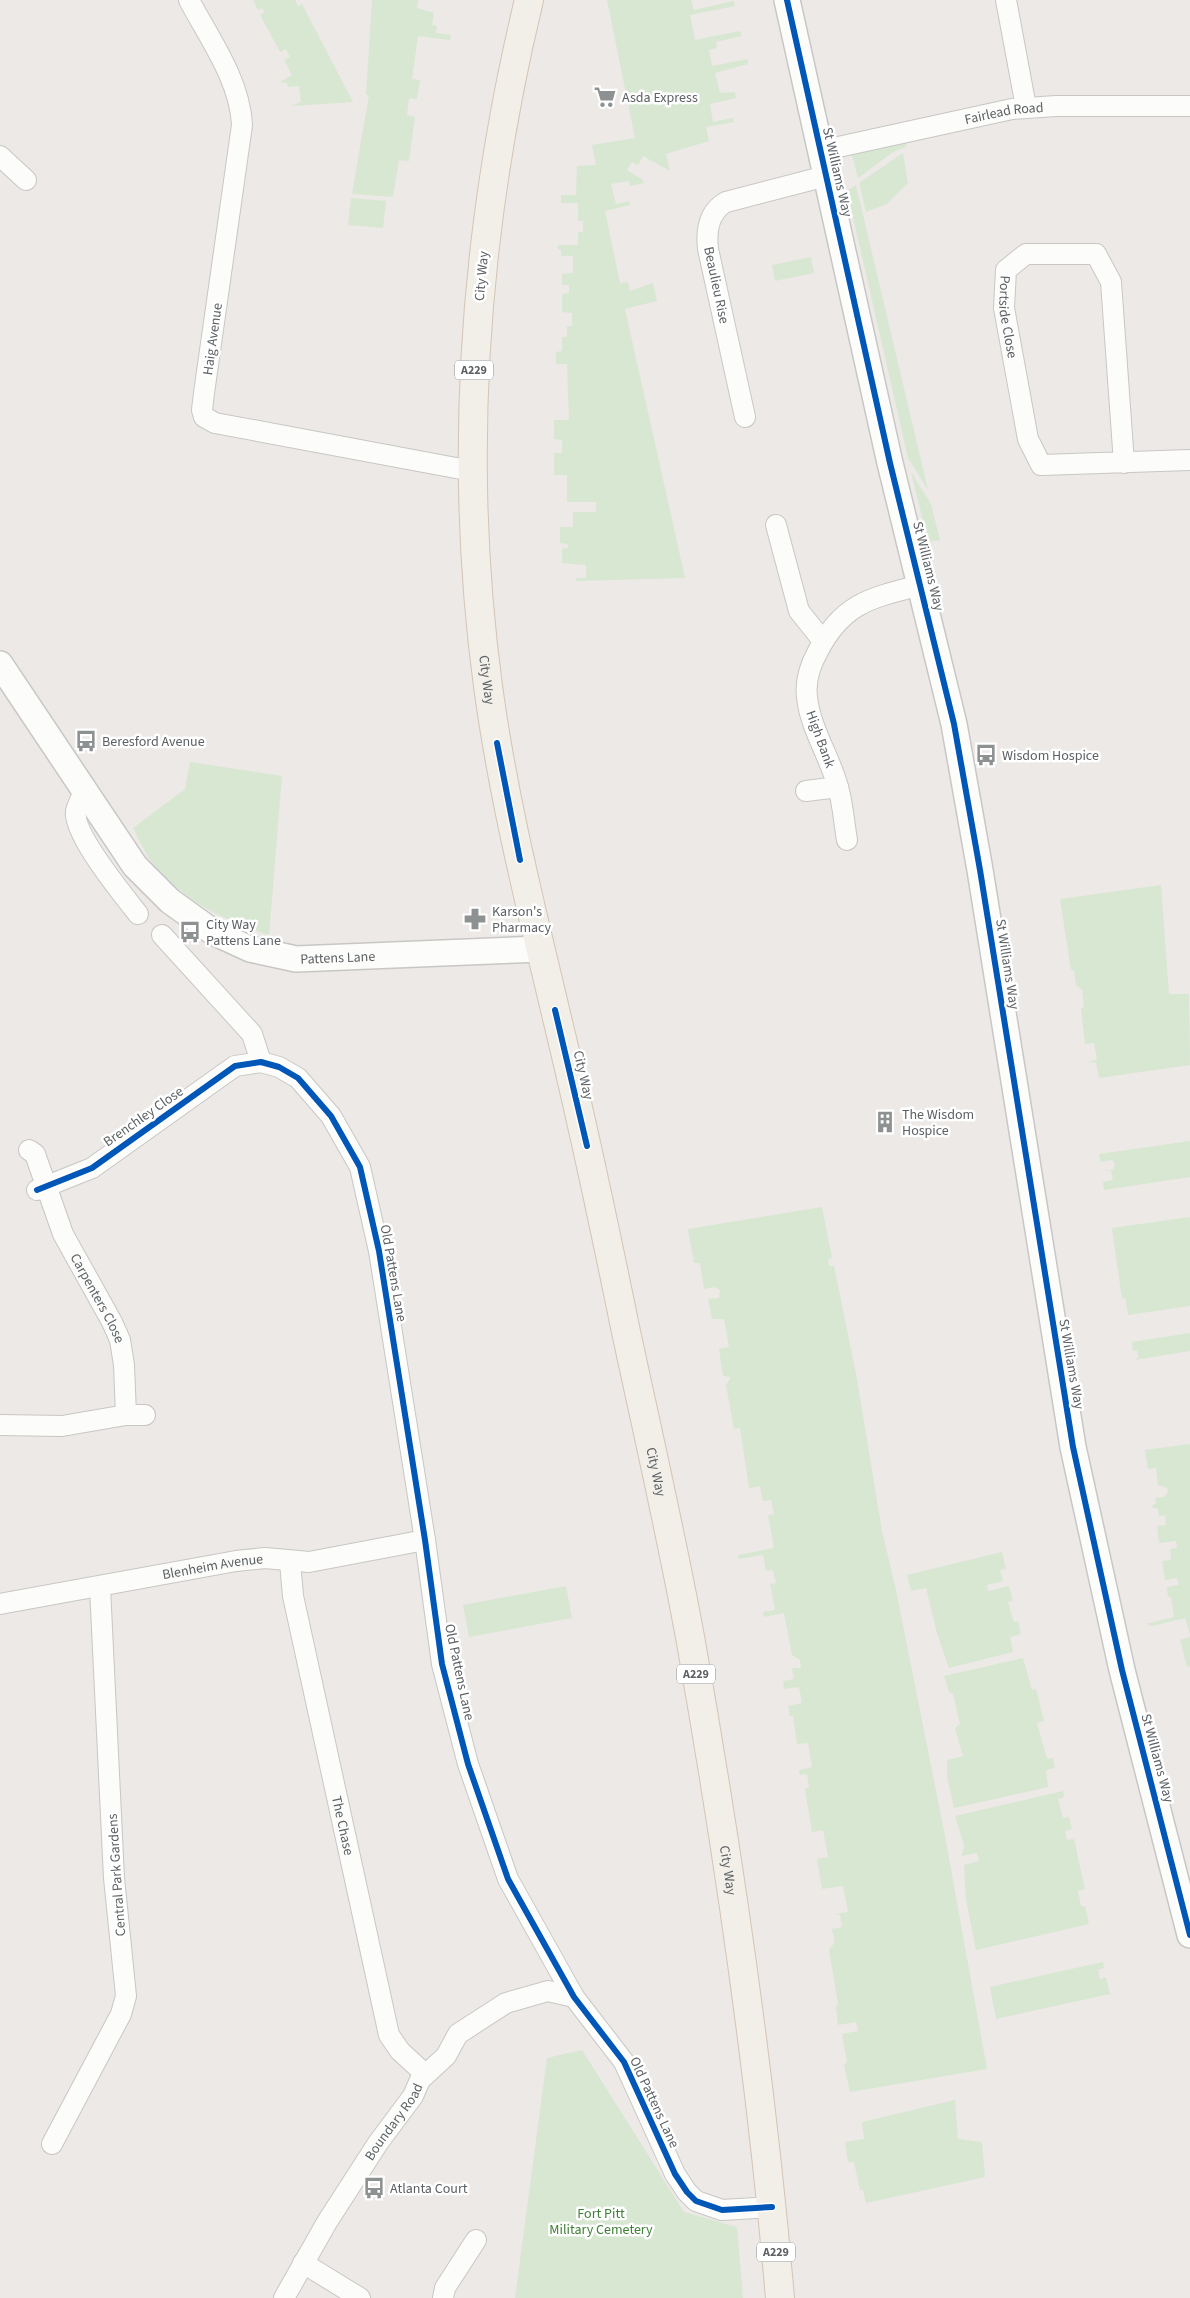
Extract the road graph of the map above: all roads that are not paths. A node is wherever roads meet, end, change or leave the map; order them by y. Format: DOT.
graph roads {
  1 [pos="189,0"];
  2 [pos="528,0"];
  3 [pos="787,0"];
  4 [pos="1006,0"];
  5 [pos="1190,106"];
  6 [pos="1026,107"];
  7 [pos="820,151"];
  8 [pos="0,156"];
  9 [pos="826,176"];
  10 [pos="26,180"];
  11 [pos="745,417"];
  12 [pos="1190,460"];
  13 [pos="1124,463"];
  14 [pos="472,471"];
  15 [pos="776,525"];
  16 [pos="921,585"];
  17 [pos="823,641"];
  18 [pos="0,664"];
  19 [pos="838,787"];
  20 [pos="85,790"];
  21 [pos="806,791"];
  22 [pos="847,840"];
  23 [pos="138,914"];
  24 [pos="162,935"];
  25 [pos="541,949"];
  26 [pos="261,1062"];
  27 [pos="29,1150"];
  28 [pos="42,1188"];
  29 [pos="0,1426"];
  30 [pos="425,1540"];
  31 [pos="290,1562"];
  32 [pos="100,1587"];
  33 [pos="0,1604"];
  34 [pos="1190,1935"];
  35 [pos="574,1997"];
  36 [pos="424,2074"];
  37 [pos="52,2144"];
  38 [pos="772,2207"];
  39 [pos="476,2240"];
  40 [pos="304,2263"];
  41 [pos="284,2298"];
  42 [pos="360,2298"];
  43 [pos="443,2298"];
  44 [pos="780,2298"];
  1 -- 14 [label="street, Haig Avenue"];
  2 -- 14 [label="main road, City Way / A229"];
  3 -- 7 [label="street, St Williams Way"];
  4 -- 6 [label="street"];
  5 -- 6 [label="street, Fairlead Road"];
  6 -- 7 [label="street, Fairlead Road"];
  7 -- 9 [label="street, St Williams Way"];
  8 -- 10 [label="street"];
  9 -- 11 [label="street, Beaulieu Rise"];
  9 -- 16 [label="street, St Williams Way"];
  12 -- 13 [label="street, Portside Close"];
  13 -- 13 [label="street, Portside Close"];
  14 -- 25 [label="main road, City Way / A229"];
  15 -- 17 [label="street"];
  16 -- 17 [label="street, High Bank"];
  16 -- 34 [label="street, St Williams Way"];
  17 -- 19 [label="street, High Bank"];
  18 -- 20 [label="street, Pattens Lane"];
  19 -- 21 [label="street"];
  19 -- 22 [label="street, High Bank"];
  20 -- 23 [label="street"];
  20 -- 25 [label="street, Pattens Lane"];
  24 -- 26 [label="street"];
  25 -- 38 [label="main road, City Way / A229"];
  26 -- 28 [label="street, Brenchley Close"];
  26 -- 30 [label="street, Old Pattens Lane"];
  27 -- 28 [label="street"];
  28 -- 29 [label="street, Carpenters Close"];
  30 -- 31 [label="street, Blenheim Avenue"];
  30 -- 35 [label="street, Old Pattens Lane"];
  31 -- 32 [label="street, Blenheim Avenue"];
  31 -- 36 [label="street, The Chase"];
  32 -- 33 [label="street, Blenheim Avenue"];
  32 -- 37 [label="street, Central Park Gardens"];
  35 -- 36 [label="street, Boundary Road"];
  35 -- 38 [label="street, Old Pattens Lane"];
  36 -- 40 [label="street, Boundary Road"];
  38 -- 44 [label="main road, City Way / A229"];
  39 -- 43 [label="street"];
  40 -- 41 [label="street, Boundary Road"];
  40 -- 42 [label="street"];
}
